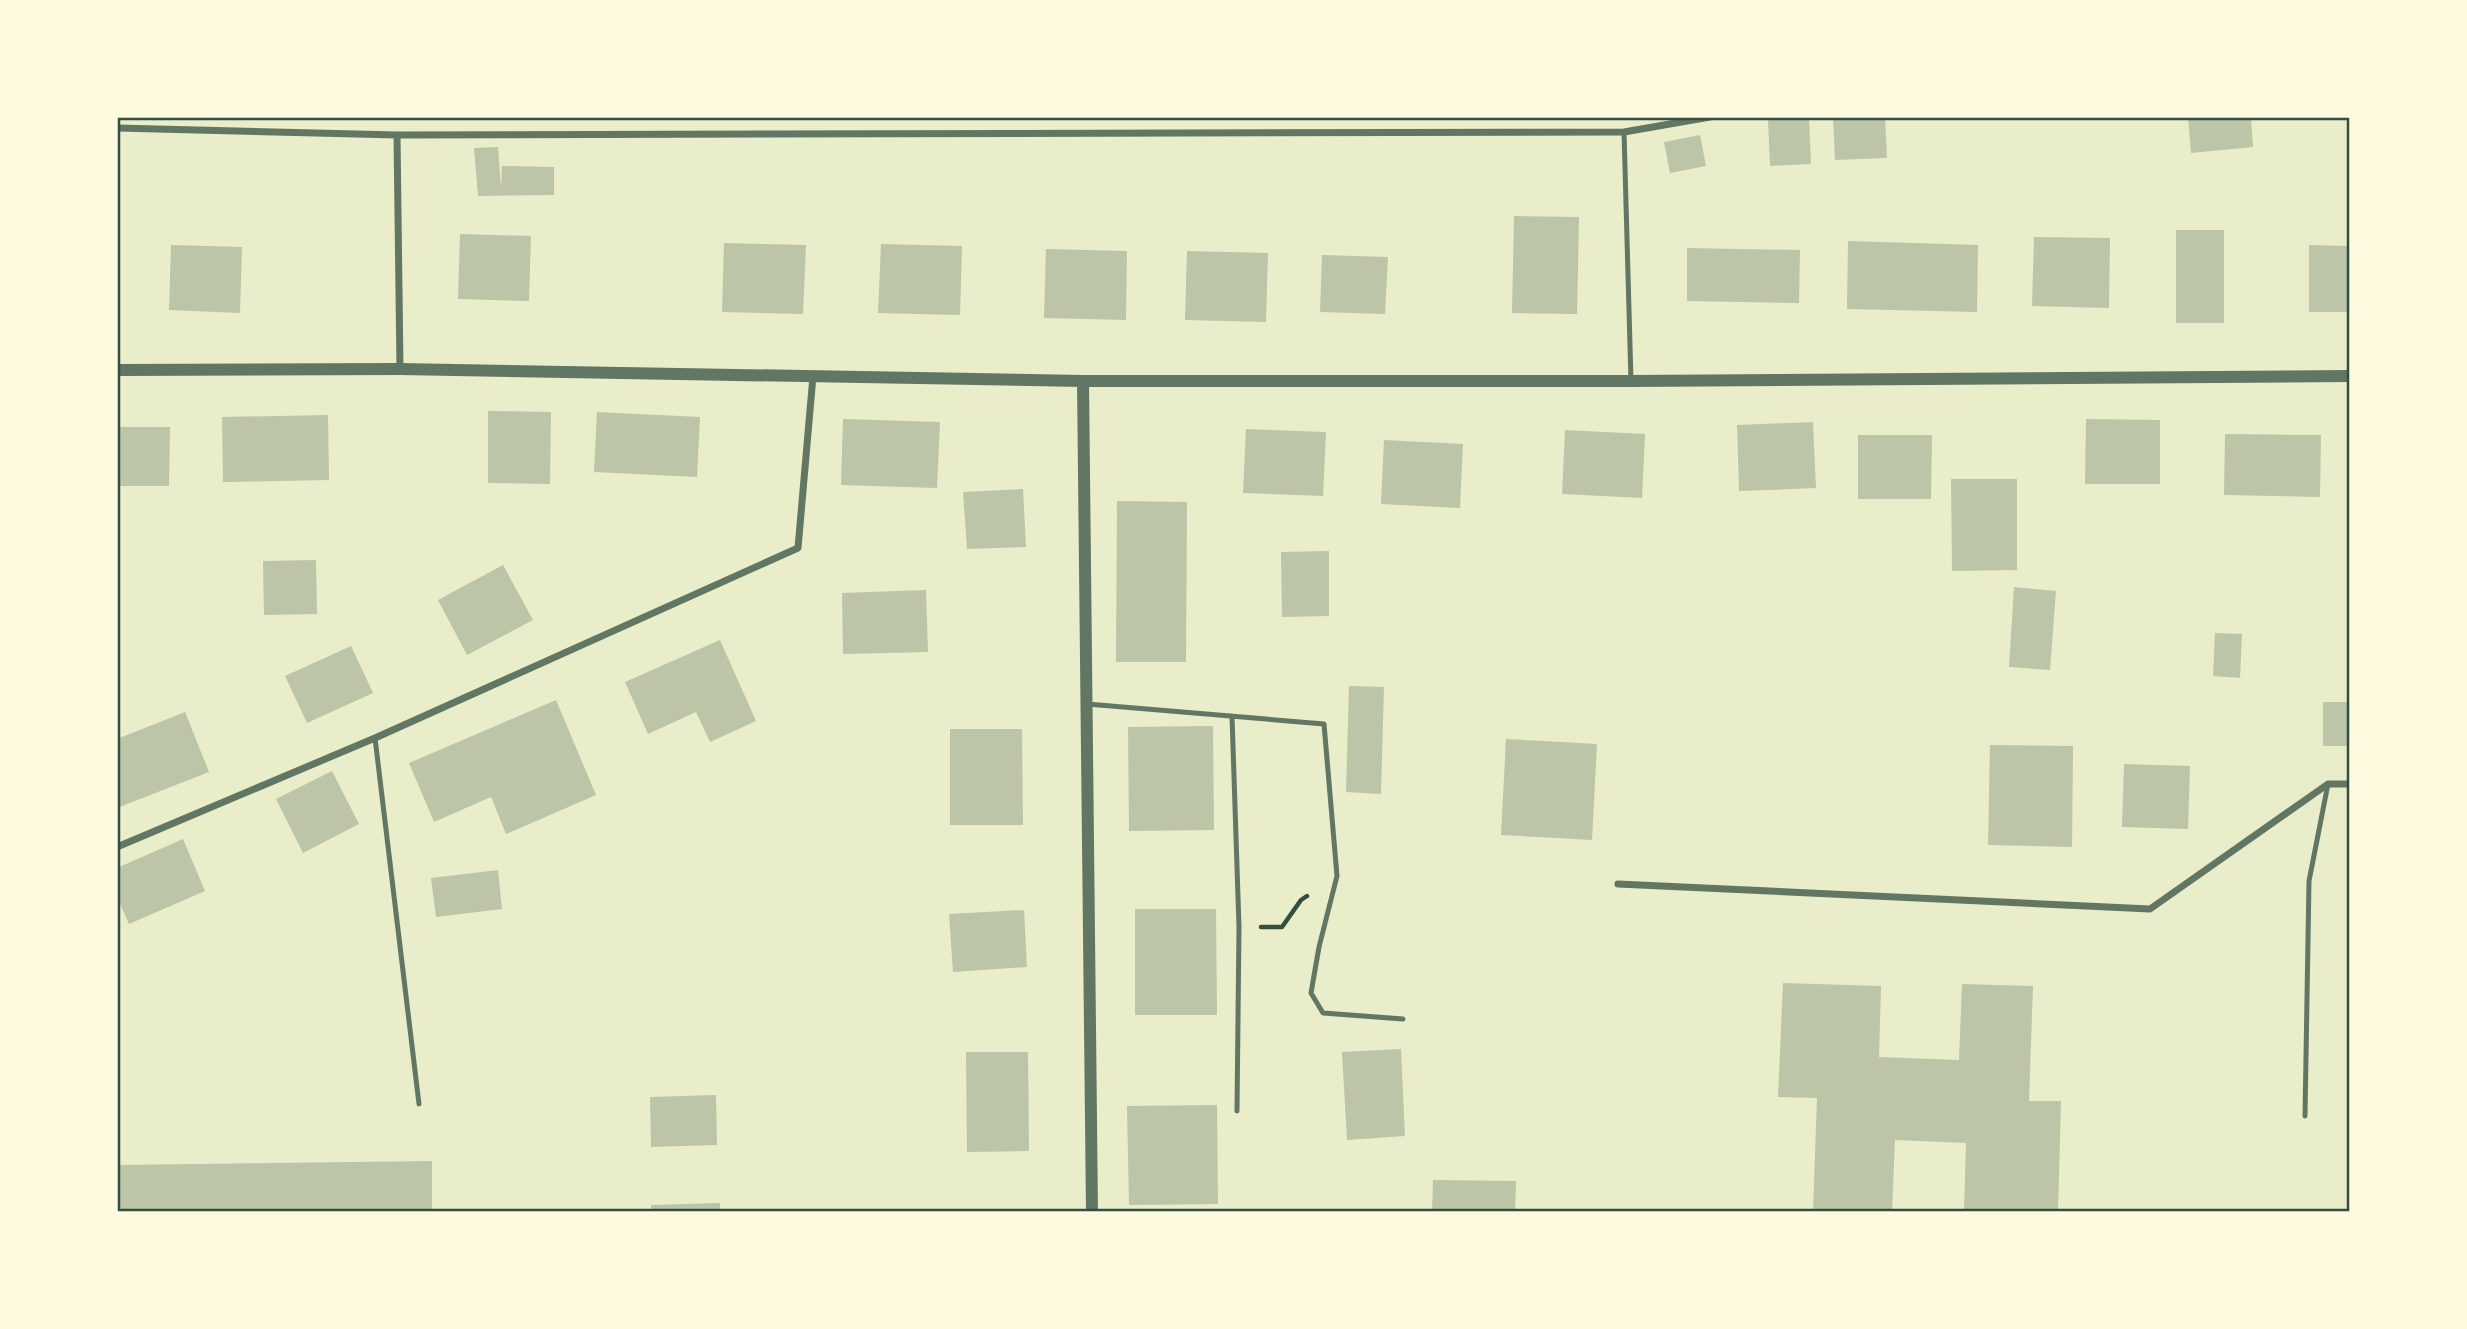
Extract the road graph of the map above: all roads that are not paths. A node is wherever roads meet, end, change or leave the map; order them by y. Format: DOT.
graph roads {
  1 [pos="1710,117"];
  2 [pos="117,128"];
  3 [pos="1624,132"];
  4 [pos="397,135"];
  5 [pos="400,369"];
  6 [pos="117,370"];
  7 [pos="813,376"];
  8 [pos="2350,376"];
  9 [pos="1083,381"];
  10 [pos="1631,381"];
  11 [pos="1087,704"];
  12 [pos="1232,716"];
  13 [pos="375,738"];
  14 [pos="2328,784"];
  15 [pos="2350,785"];
  16 [pos="117,847"];
  17 [pos="1618,884"];
  18 [pos="1403,1020"];
  19 [pos="419,1104"];
  20 [pos="1237,1111"];
  21 [pos="2305,1116"];
  22 [pos="1092,1212"];
  1 -- 3 [label="street"];
  2 -- 4 [label="street"];
  3 -- 4 [label="street"];
  3 -- 10 [label="lane"];
  4 -- 5 [label="street"];
  5 -- 6 [label="street"];
  5 -- 7 [label="street"];
  7 -- 9 [label="street"];
  7 -- 13 [label="street"];
  8 -- 10 [label="street"];
  9 -- 10 [label="street"];
  9 -- 11 [label="street"];
  11 -- 12 [label="lane"];
  11 -- 22 [label="street"];
  12 -- 18 [label="lane"];
  12 -- 20 [label="lane"];
  13 -- 16 [label="street"];
  13 -- 19 [label="lane"];
  14 -- 15 [label="street"];
  14 -- 17 [label="street"];
  14 -- 21 [label="lane"];
}
